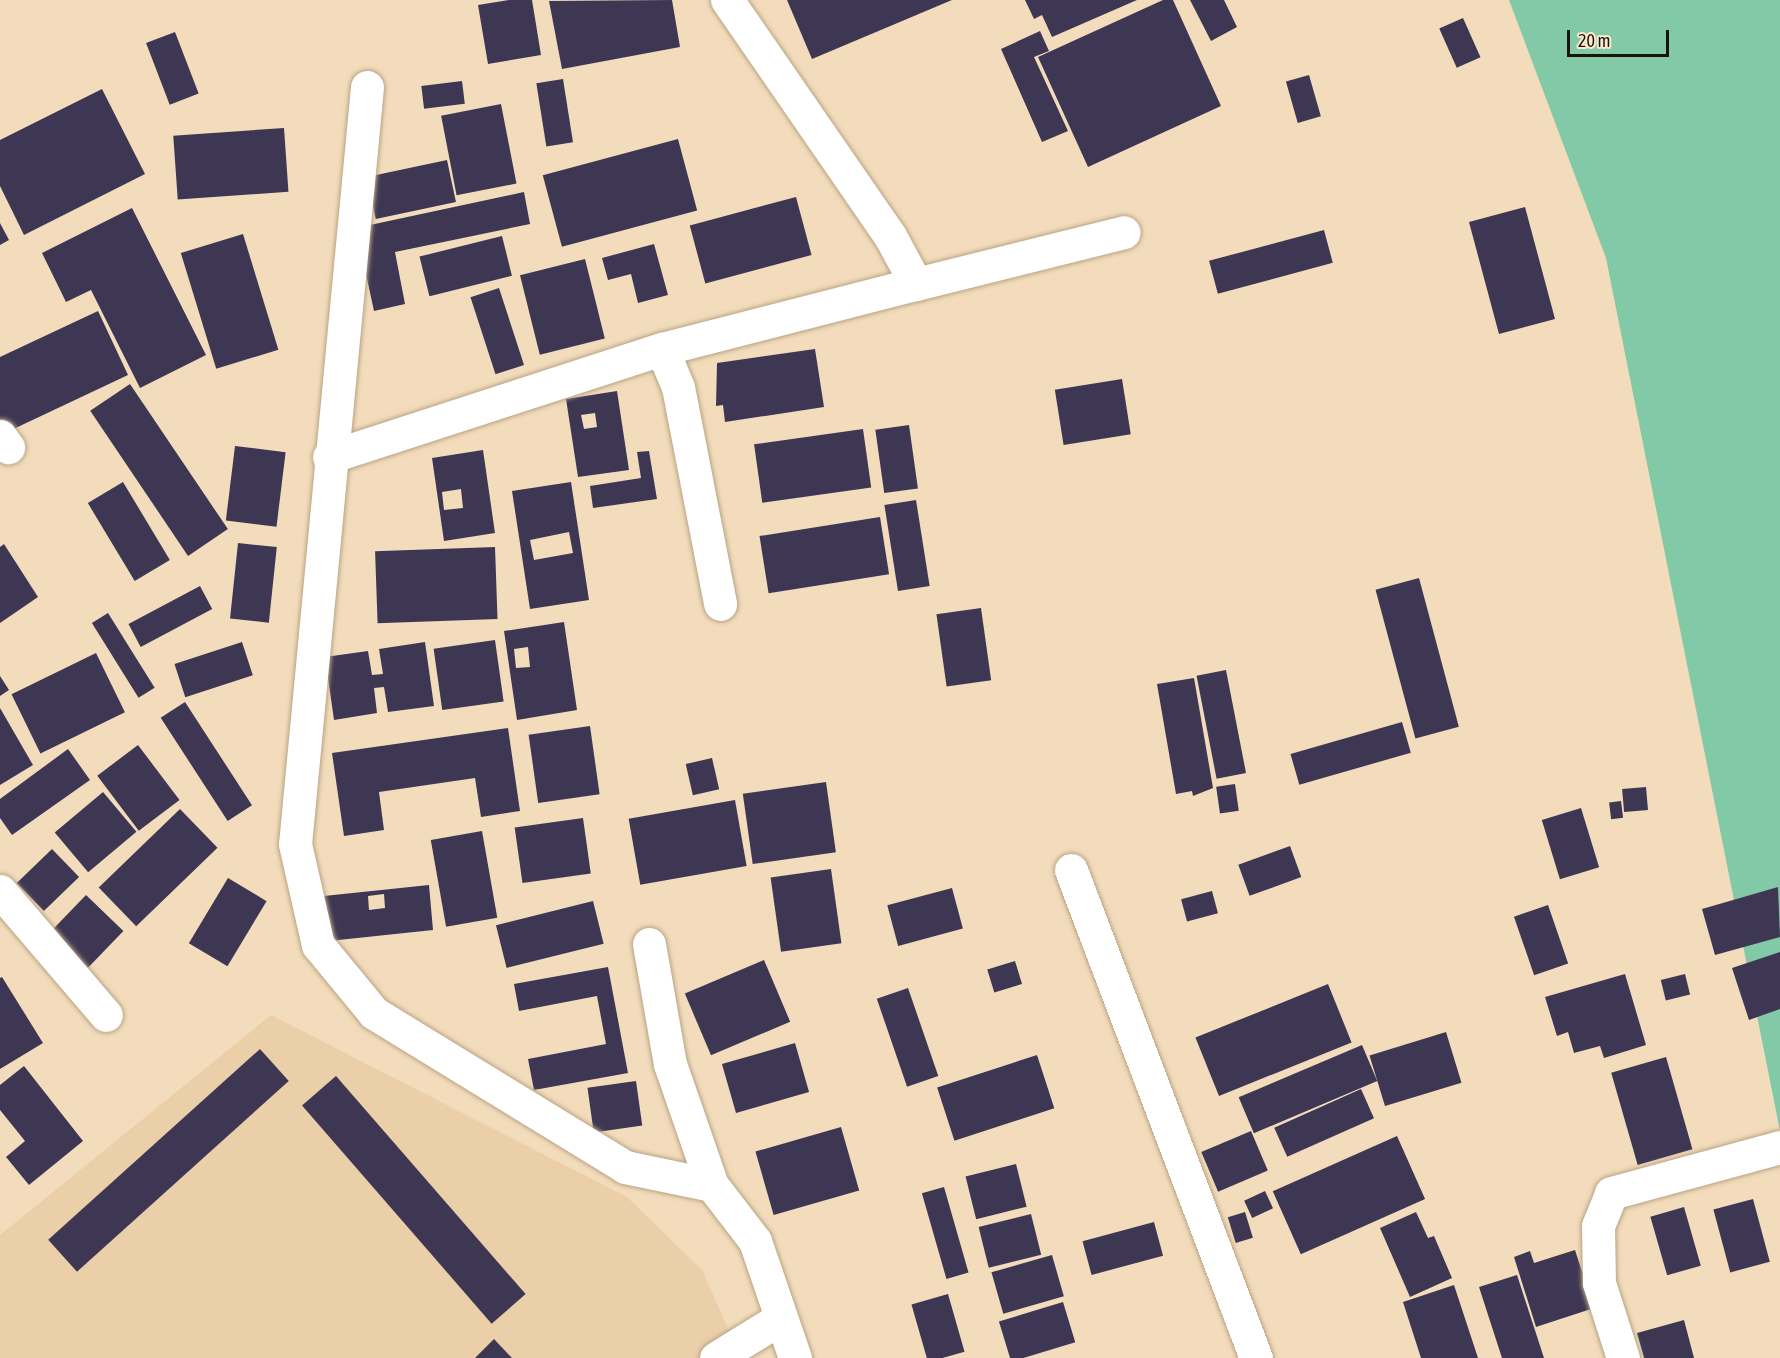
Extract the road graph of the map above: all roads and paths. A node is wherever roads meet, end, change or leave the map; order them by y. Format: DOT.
graph roads {
  1 [pos="727,0"];
  2 [pos="367,87"];
  3 [pos="1124,232"];
  4 [pos="916,284"];
  5 [pos="662,349"];
  6 [pos="329,458"];
  7 [pos="720,604"];
  8 [pos="1071,870"];
  9 [pos="0,891"];
  10 [pos="649,944"];
  11 [pos="106,1016"];
  12 [pos="1780,1147"];
  13 [pos="712,1185"];
  14 [pos="781,1318"];
  15 [pos="716,1358"];
  16 [pos="795,1358"];
  17 [pos="1256,1358"];
  18 [pos="1623,1358"];
  1 -- 4 [label="street"];
  2 -- 6 [label="street"];
  3 -- 4 [label="street"];
  4 -- 5 [label="street"];
  5 -- 6 [label="street"];
  5 -- 7 [label="street"];
  6 -- 13 [label="street"];
  8 -- 17 [label="street"];
  9 -- 11 [label="street"];
  10 -- 13 [label="street"];
  12 -- 18 [label="street"];
  13 -- 14 [label="street"];
  14 -- 15 [label="street"];
  14 -- 16 [label="street"];
}
